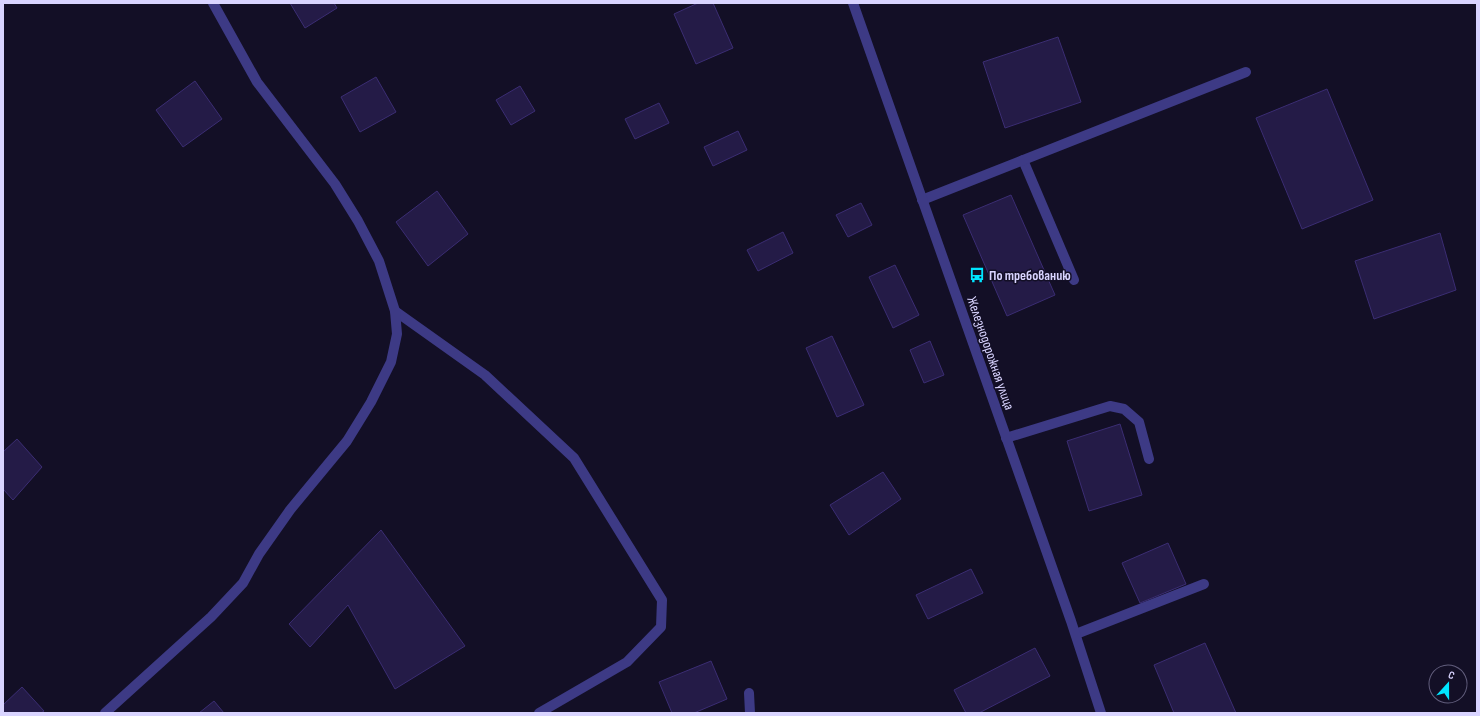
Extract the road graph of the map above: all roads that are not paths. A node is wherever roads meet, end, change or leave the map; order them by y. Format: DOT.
graph roads {
  1 [pos="213,3"];
  2 [pos="853,3"];
  3 [pos="1246,72"];
  4 [pos="1023,160"];
  5 [pos="922,200"];
  6 [pos="1074,280"];
  7 [pos="395,311"];
  8 [pos="1006,438"];
  9 [pos="1149,460"];
  10 [pos="1204,584"];
  11 [pos="1076,634"];
  12 [pos="749,693"];
  13 [pos="105,713"];
  14 [pos="539,713"];
  15 [pos="750,713"];
  16 [pos="1101,713"];
  1 -- 7 [label="street"];
  2 -- 5 [label="street, Железнодорожная улица"];
  3 -- 4 [label="street"];
  4 -- 5 [label="street"];
  4 -- 6 [label="street"];
  5 -- 8 [label="street, Железнодорожная улица"];
  7 -- 13 [label="street"];
  7 -- 14 [label="street"];
  8 -- 9 [label="street"];
  8 -- 11 [label="street, Железнодорожная улица"];
  10 -- 11 [label="street"];
  11 -- 16 [label="street, Железнодорожная улица"];
  12 -- 15 [label="street"];
}
